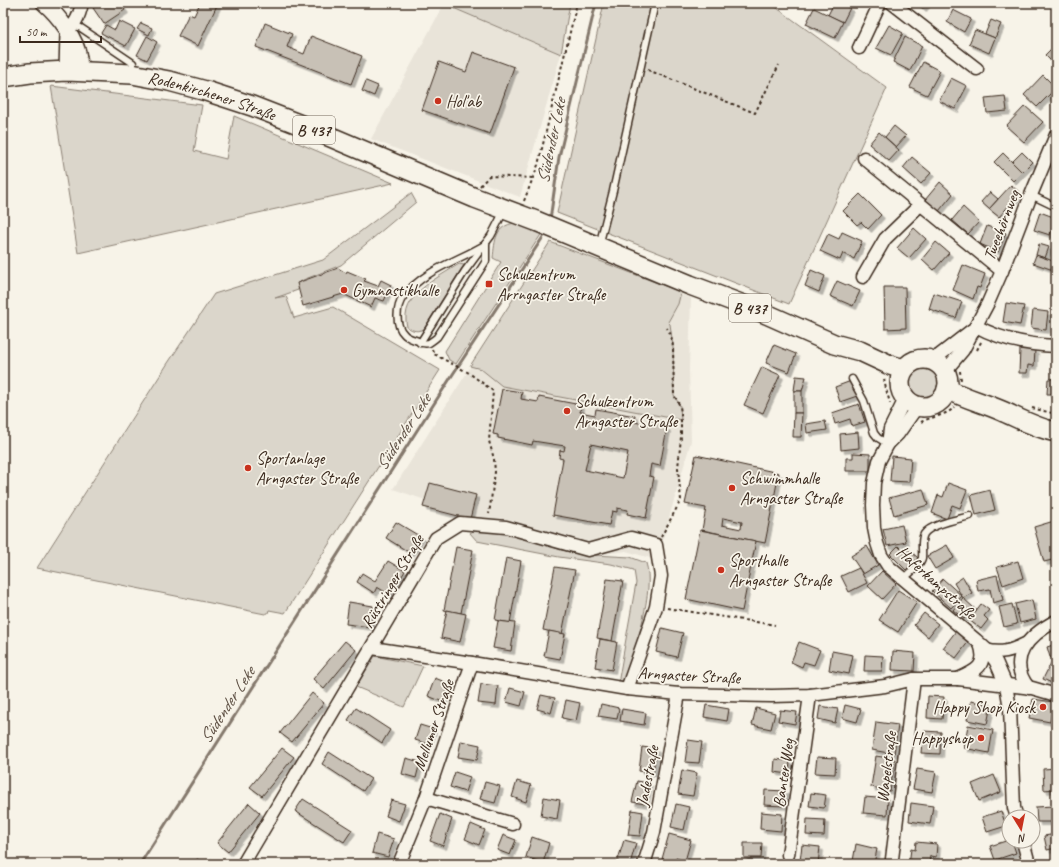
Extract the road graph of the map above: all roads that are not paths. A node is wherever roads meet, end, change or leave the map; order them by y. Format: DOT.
graph roads {
  1 [pos="44,3"];
  2 [pos="82,3"];
  3 [pos="654,3"];
  4 [pos="880,3"];
  5 [pos="892,3"];
  6 [pos="69,29"];
  7 [pos="860,48"];
  8 [pos="977,69"];
  9 [pos="73,70"];
  10 [pos="132,74"];
  11 [pos="3,77"];
  12 [pos="1056,136"];
  13 [pos="864,158"];
  14 [pos="1031,195"];
  15 [pos="920,205"];
  16 [pos="1056,207"];
  17 [pos="513,208"];
  18 [pos="486,244"];
  19 [pos="599,247"];
  20 [pos="1002,271"];
  21 [pos="863,277"];
  22 [pos="976,326"];
  23 [pos="420,342"];
  24 [pos="1056,346"];
  25 [pos="852,379"];
  26 [pos="941,381"];
  27 [pos="907,389"];
  28 [pos="1056,432"];
  29 [pos="888,444"];
  30 [pos="970,516"];
  31 [pos="903,579"];
  32 [pos="1056,621"];
  33 [pos="1025,644"];
  34 [pos="983,647"];
  35 [pos="372,648"];
  36 [pos="1020,657"];
  37 [pos="472,663"];
  38 [pos="914,679"];
  39 [pos="958,679"];
  40 [pos="1006,685"];
  41 [pos="1029,688"];
  42 [pos="627,689"];
  43 [pos="680,694"];
  44 [pos="810,695"];
  45 [pos="1056,695"];
  46 [pos="426,798"];
  47 [pos="1014,809"];
  48 [pos="513,824"];
  49 [pos="1025,849"];
  50 [pos="788,855"];
  51 [pos="892,859"];
  52 [pos="243,864"];
  53 [pos="399,864"];
  54 [pos="644,864"];
  55 [pos="1028,864"];
  1 -- 6 [label="street"];
  2 -- 6 [label="street"];
  3 -- 19 [label="lane"];
  4 -- 7 [label="street"];
  5 -- 8 [label="street"];
  6 -- 9 [label="street"];
  6 -- 10 [label="lane"];
  9 -- 10 [label="main road, Rodenkirchener Straße / B 437"];
  9 -- 11 [label="main road, Rodenkirchener Straße / B 437"];
  10 -- 17 [label="main road, Rodenkirchener Straße / B 437"];
  12 -- 14 [label="street, Tweehörnweg"];
  13 -- 15 [label="street"];
  14 -- 16 [label="lane"];
  14 -- 20 [label="street, Tweehörnweg"];
  15 -- 20 [label="street"];
  15 -- 21 [label="street"];
  17 -- 18 [label="lane"];
  17 -- 19 [label="main road, Rodenkirchener Straße / B 437"];
  18 -- 23 [label="lane"];
  18 -- 23 [label="lane"];
  18 -- 23 [label="lane"];
  19 -- 27 [label="main road, B 437"];
  20 -- 22 [label="street, Tweehörnweg"];
  22 -- 24 [label="street"];
  22 -- 26 [label="street, Tweehörnweg"];
  22 -- 26 [label="street, Tweehörnweg"];
  25 -- 29 [label="lane"];
  26 -- 27 [label="main road"];
  26 -- 27 [label="main road"];
  26 -- 28 [label="main road"];
  27 -- 29 [label="street, Haferkampstraße"];
  29 -- 31 [label="street, Haferkampstraße"];
  30 -- 31 [label="lane"];
  31 -- 34 [label="street, Haferkampstraße"];
  32 -- 33 [label="street"];
  33 -- 34 [label="street"];
  33 -- 36 [label="street"];
  34 -- 39 [label="street"];
  34 -- 40 [label="street, Haferkampstraße"];
  35 -- 37 [label="street, Arngaster Straße"];
  35 -- 42 [label="street, Rüstringer Straße"];
  35 -- 52 [label="street, Rüstringer Straße"];
  36 -- 40 [label="street"];
  36 -- 41 [label="street"];
  37 -- 42 [label="street, Arngaster Straße"];
  37 -- 46 [label="street, Mellumer Straße"];
  38 -- 39 [label="street, Arngaster Straße"];
  38 -- 44 [label="street, Arngaster Straße"];
  38 -- 51 [label="street, Wapelstraße"];
  39 -- 40 [label="street, Arngaster Straße"];
  40 -- 41 [label="street"];
  40 -- 47 [label="street, Haferkampstraße"];
  41 -- 45 [label="street"];
  42 -- 43 [label="street, Arngaster Straße"];
  43 -- 44 [label="street, Arngaster Straße"];
  43 -- 54 [label="street, Jadestraße"];
  44 -- 50 [label="street, Banter Weg"];
  46 -- 48 [label="street, Mellumer Straße"];
  46 -- 53 [label="street, Mellumer Straße"];
  49 -- 55 [label="street"];
}
